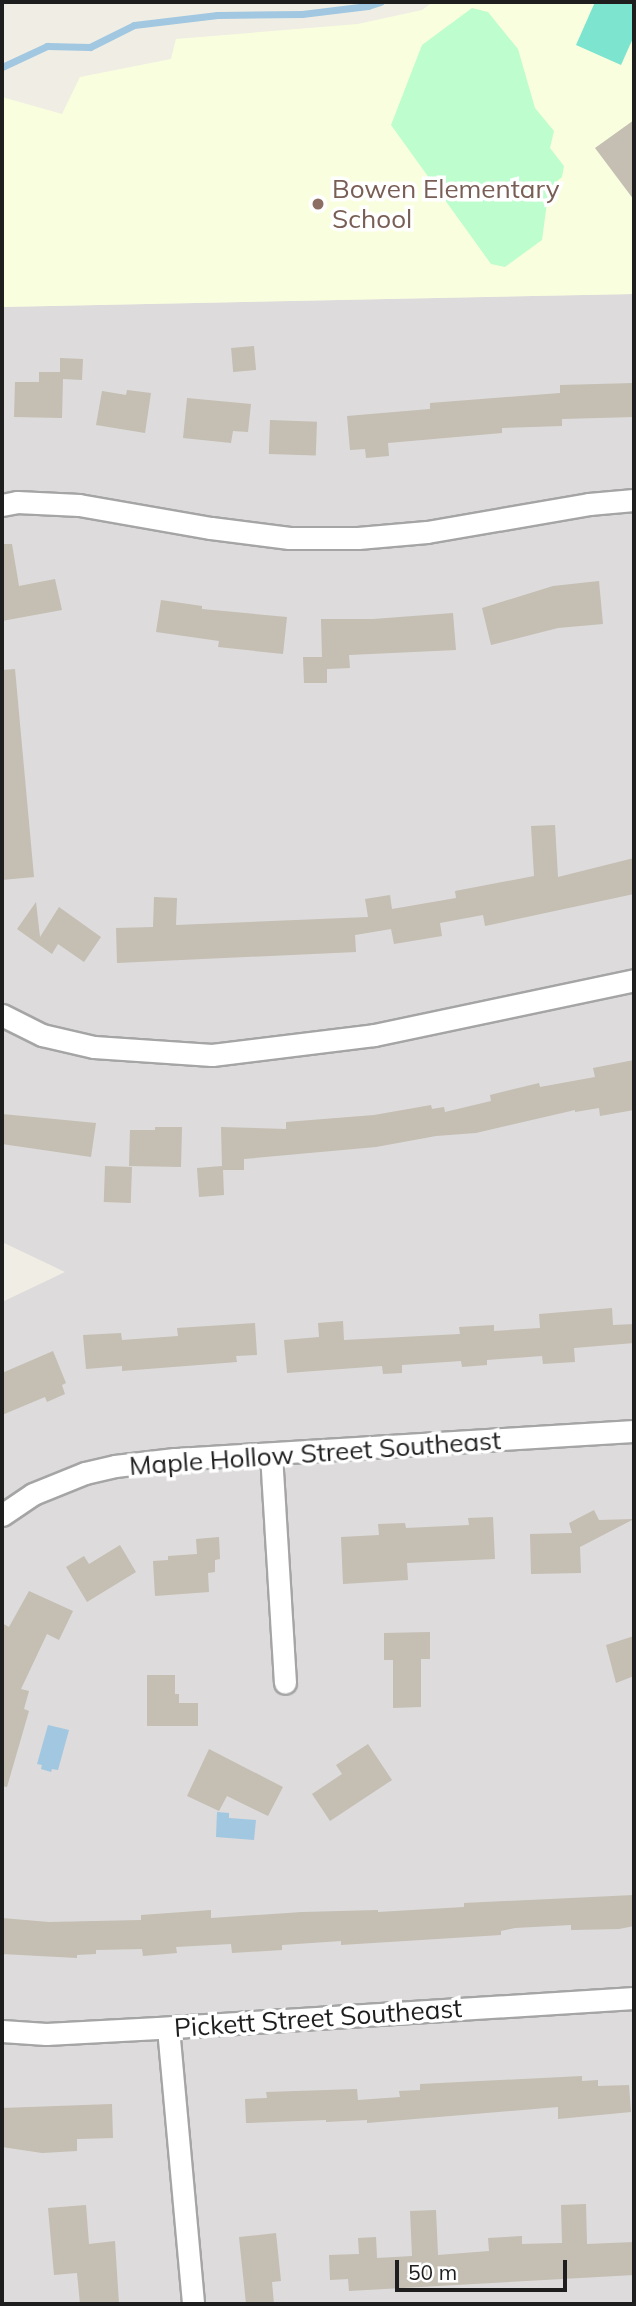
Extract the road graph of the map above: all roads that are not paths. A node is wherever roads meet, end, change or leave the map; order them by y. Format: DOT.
graph roads {
  1 [pos="634,500"];
  2 [pos="2,505"];
  3 [pos="634,980"];
  4 [pos="2,1015"];
  5 [pos="634,1431"];
  6 [pos="271,1454"];
  7 [pos="4,1513"];
  8 [pos="285,1683"];
  9 [pos="634,1998"];
  10 [pos="168,2028"];
  11 [pos="2,2031"];
  12 [pos="193,2304"];
  1 -- 2 [label="street"];
  3 -- 4 [label="street"];
  5 -- 6 [label="street, Maple Hollow Street Southeast"];
  6 -- 7 [label="street, Maple Hollow Street Southeast"];
  6 -- 8 [label="street"];
  9 -- 10 [label="street, Pickett Street Southeast"];
  10 -- 11 [label="street, Pickett Street Southeast"];
  10 -- 12 [label="street"];
}
